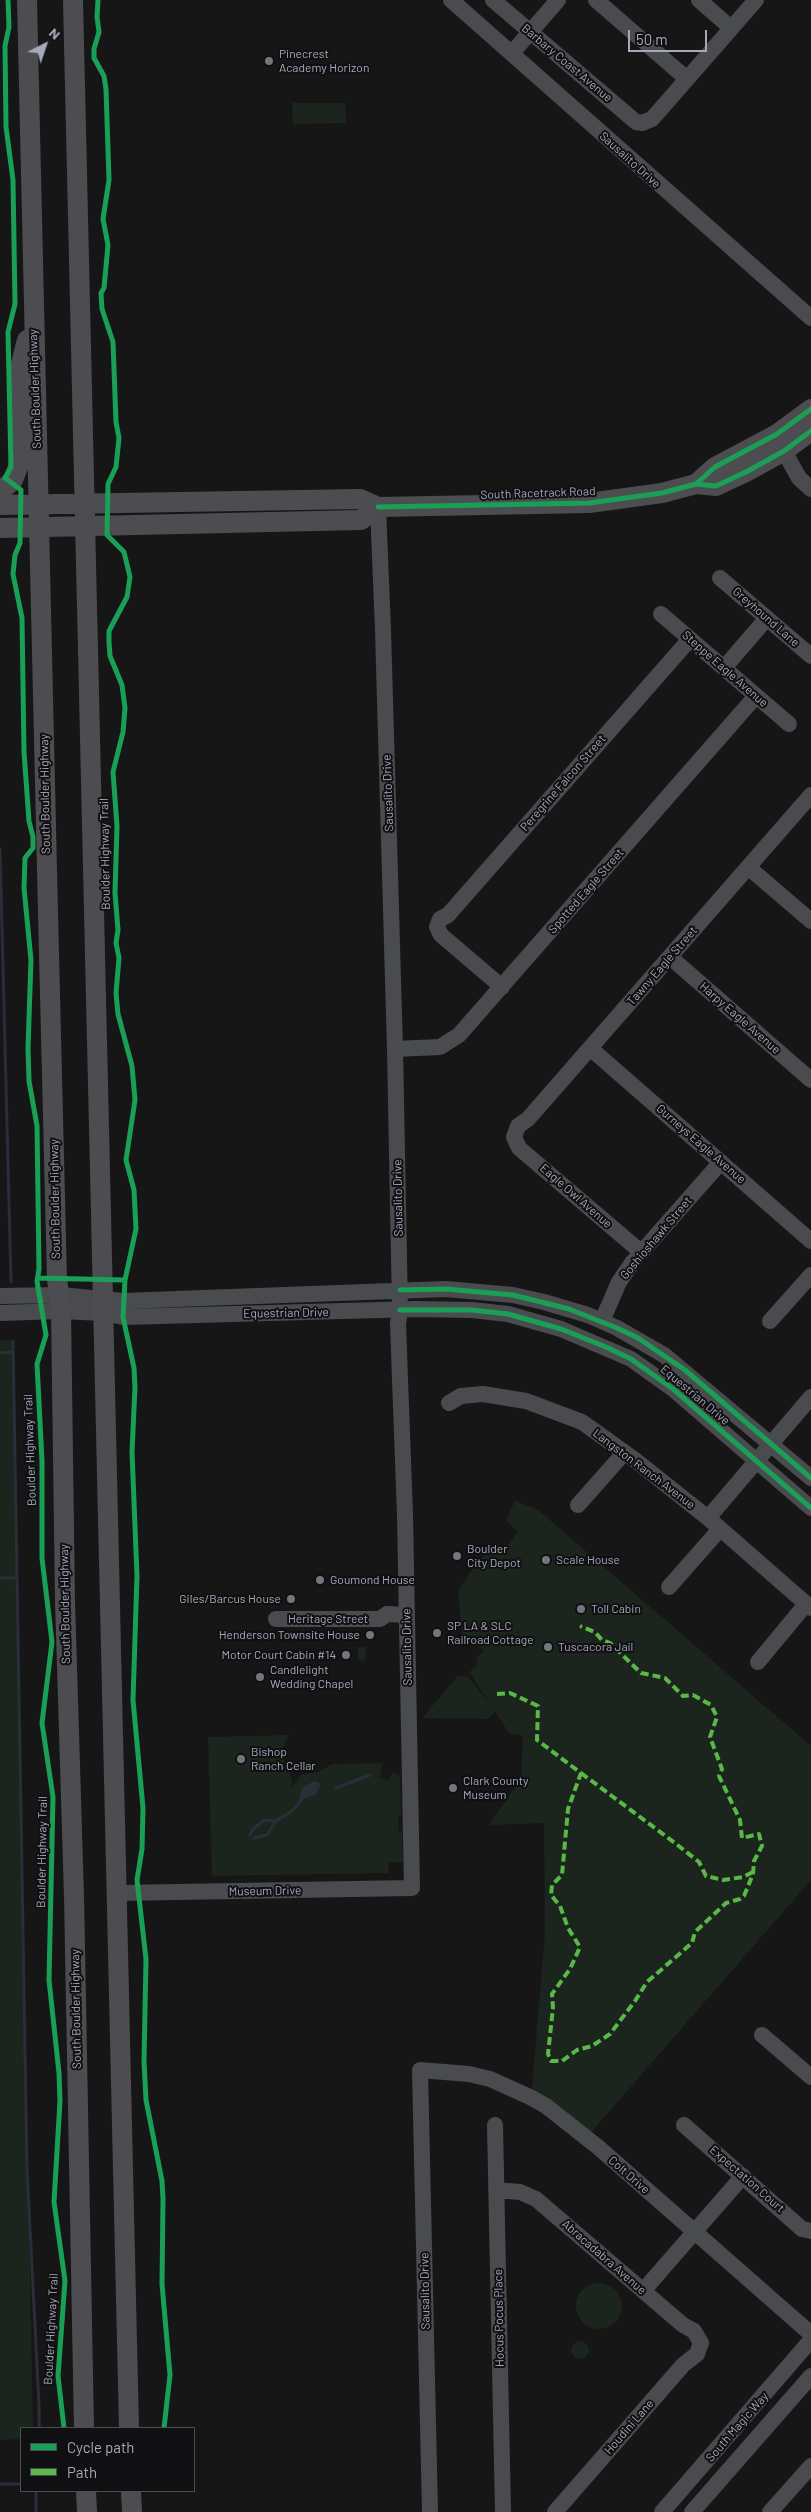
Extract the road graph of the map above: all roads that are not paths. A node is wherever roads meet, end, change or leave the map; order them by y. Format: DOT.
graph roads {
  1 [pos="27,0"];
  2 [pos="73,0"];
  3 [pos="451,0"];
  4 [pos="493,0"];
  5 [pos="558,0"];
  6 [pos="596,0"];
  7 [pos="699,0"];
  8 [pos="756,0"];
  9 [pos="731,28"];
  10 [pos="530,32"];
  11 [pos="512,53"];
  12 [pos="687,79"];
  13 [pos="33,316"];
  14 [pos="811,318"];
  15 [pos="811,409"];
  16 [pos="811,432"];
  17 [pos="784,451"];
  18 [pos="696,484"];
  19 [pos="811,489"];
  20 [pos="0,492"];
  21 [pos="84,503"];
  22 [pos="38,504"];
  23 [pos="0,505"];
  24 [pos="378,507"];
  25 [pos="84,526"];
  26 [pos="0,528"];
  27 [pos="39,528"];
  28 [pos="720,578"];
  29 [pos="662,614"];
  30 [pos="767,618"];
  31 [pos="690,639"];
  32 [pos="811,656"];
  33 [pos="724,668"];
  34 [pos="756,696"];
  35 [pos="789,724"];
  36 [pos="811,795"];
  37 [pos="748,867"];
  38 [pos="811,922"];
  39 [pos="670,957"];
  40 [pos="502,987"];
  41 [pos="590,1048"];
  42 [pos="395,1049"];
  43 [pos="811,1080"];
  44 [pos="514,1137"];
  45 [pos="720,1162"];
  46 [pos="811,1240"];
  47 [pos="641,1252"];
  48 [pos="811,1275"];
  49 [pos="400,1290"];
  50 [pos="0,1296"];
  51 [pos="60,1303"];
  52 [pos="103,1306"];
  53 [pos="400,1310"];
  54 [pos="0,1313"];
  55 [pos="602,1321"];
  56 [pos="770,1322"];
  57 [pos="811,1396"];
  58 [pos="449,1403"];
  59 [pos="770,1444"];
  60 [pos="624,1452"];
  61 [pos="756,1461"];
  62 [pos="811,1478"];
  63 [pos="578,1506"];
  64 [pos="811,1508"];
  65 [pos="714,1524"];
  66 [pos="669,1587"];
  67 [pos="809,1606"];
  68 [pos="276,1619"];
  69 [pos="407,1619"];
  70 [pos="758,1662"];
  71 [pos="412,1888"];
  72 [pos="118,1893"];
  73 [pos="762,2035"];
  74 [pos="420,2070"];
  75 [pos="811,2077"];
  76 [pos="495,2125"];
  77 [pos="684,2125"];
  78 [pos="743,2176"];
  79 [pos="496,2190"];
  80 [pos="811,2231"];
  81 [pos="694,2232"];
  82 [pos="643,2292"];
  83 [pos="811,2334"];
  84 [pos="811,2340"];
  85 [pos="701,2343"];
  86 [pos="811,2376"];
  87 [pos="84,2427"];
  88 [pos="129,2427"];
  89 [pos="811,2466"];
  90 [pos="86,2492"];
  91 [pos="131,2492"];
  92 [pos="87,2512"];
  93 [pos="132,2512"];
  94 [pos="430,2512"];
  95 [pos="503,2512"];
  96 [pos="555,2512"];
  97 [pos="662,2512"];
  98 [pos="692,2512"];
  99 [pos="770,2512"];
  1 -- 13 [label="main road, South Boulder Highway"];
  2 -- 21 [label="main road"];
  3 -- 11 [label="street, Sausalito Drive"];
  4 -- 10 [label="street, Barbary Coast Avenue"];
  5 -- 10 [label="street"];
  6 -- 12 [label="street"];
  7 -- 9 [label="street"];
  8 -- 9 [label="street"];
  9 -- 12 [label="street"];
  10 -- 11 [label="street"];
  10 -- 12 [label="street, Barbary Coast Avenue"];
  11 -- 14 [label="street, Sausalito Drive"];
  13 -- 20 [label="main road"];
  13 -- 22 [label="main road, South Boulder Highway"];
  15 -- 18 [label="main road, South Racetrack Road"];
  16 -- 17 [label="main road, South Racetrack Road"];
  17 -- 18 [label="main road, South Racetrack Road"];
  17 -- 19 [label="street"];
  18 -- 24 [label="main road, South Racetrack Road"];
  21 -- 22 [label="main road, South Racetrack Road"];
  21 -- 24 [label="main road, South Racetrack Road"];
  21 -- 25 [label="main road"];
  22 -- 23 [label="main road, South Racetrack Road"];
  22 -- 27 [label="main road, South Boulder Highway"];
  24 -- 25 [label="main road"];
  24 -- 42 [label="street, Sausalito Drive"];
  25 -- 27 [label="main road"];
  25 -- 52 [label="main road"];
  26 -- 27 [label="main road"];
  27 -- 51 [label="main road, South Boulder Highway"];
  28 -- 30 [label="street, Greyhound Lane"];
  29 -- 31 [label="street, Steppe Eagle Avenue"];
  30 -- 32 [label="street, Greyhound Lane"];
  30 -- 33 [label="street"];
  31 -- 33 [label="street, Steppe Eagle Avenue"];
  31 -- 40 [label="street, Peregrine Falcon Street"];
  33 -- 34 [label="street, Steppe Eagle Avenue"];
  34 -- 35 [label="street, Steppe Eagle Avenue"];
  34 -- 40 [label="street, Spotted Eagle Street"];
  36 -- 37 [label="street, Tawny Eagle Street"];
  37 -- 38 [label="street"];
  37 -- 39 [label="street, Tawny Eagle Street"];
  39 -- 41 [label="street, Tawny Eagle Street"];
  39 -- 43 [label="street, Harpy Eagle Avenue"];
  40 -- 42 [label="street, Spotted Eagle Street"];
  41 -- 44 [label="street, Tawny Eagle Street"];
  41 -- 45 [label="street, Gurneys Eagle Avenue"];
  42 -- 49 [label="street, Sausalito Drive"];
  44 -- 47 [label="street, Eagle Owl Avenue"];
  45 -- 46 [label="street, Gurneys Eagle Avenue"];
  45 -- 47 [label="street, Goshioshawk Street"];
  47 -- 55 [label="street, Goshioshawk Street"];
  48 -- 56 [label="street"];
  49 -- 52 [label="street, Equestrian Drive"];
  49 -- 53 [label="street, Sausalito Drive"];
  49 -- 55 [label="street, Equestrian Drive"];
  50 -- 51 [label="street, Equestrian Drive"];
  51 -- 52 [label="street, Equestrian Drive"];
  51 -- 54 [label="street, Equestrian Drive"];
  51 -- 87 [label="main road, South Boulder Highway"];
  52 -- 53 [label="street, Equestrian Drive"];
  52 -- 72 [label="main road"];
  53 -- 61 [label="street, Equestrian Drive"];
  53 -- 69 [label="street, Sausalito Drive"];
  55 -- 59 [label="street, Equestrian Drive"];
  57 -- 59 [label="street"];
  58 -- 60 [label="street, Langston Ranch Avenue"];
  59 -- 61 [label="street"];
  59 -- 62 [label="street, Equestrian Drive"];
  60 -- 63 [label="street"];
  60 -- 65 [label="street, Langston Ranch Avenue"];
  61 -- 64 [label="street, Equestrian Drive"];
  61 -- 65 [label="street"];
  65 -- 66 [label="street"];
  65 -- 67 [label="street, Langston Ranch Avenue"];
  67 -- 70 [label="street"];
  68 -- 69 [label="street, Heritage Street"];
  69 -- 71 [label="street, Sausalito Drive"];
  71 -- 72 [label="street, Museum Drive"];
  72 -- 88 [label="main road"];
  73 -- 75 [label="street"];
  74 -- 81 [label="street, Colt Drive"];
  74 -- 94 [label="street, Sausalito Drive"];
  76 -- 79 [label="street, Hocus Pocus Place"];
  77 -- 78 [label="street, Expectation Court"];
  78 -- 80 [label="street, Expectation Court"];
  78 -- 81 [label="street"];
  79 -- 82 [label="street, Abracadabra Avenue"];
  79 -- 95 [label="street, Hocus Pocus Place"];
  81 -- 82 [label="street"];
  81 -- 83 [label="street, Colt Drive"];
  82 -- 85 [label="street, Abracadabra Avenue"];
  84 -- 97 [label="street, South Magic Way"];
  85 -- 96 [label="street, Houdini Lane"];
  86 -- 98 [label="street, South Magic Way"];
  89 -- 99 [label="street"];
  90 -- 92 [label="main road"];
  91 -- 93 [label="main road"];
}
